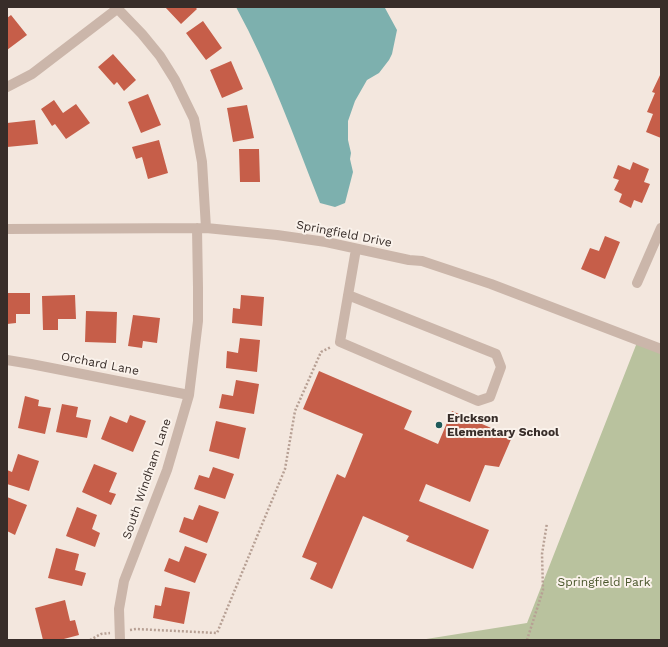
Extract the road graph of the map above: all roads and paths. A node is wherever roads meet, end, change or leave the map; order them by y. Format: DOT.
graph roads {
  1 [pos="116,8"];
  2 [pos="7,87"];
  3 [pos="202,228"];
  4 [pos="661,228"];
  5 [pos="7,229"];
  6 [pos="356,249"];
  7 [pos="637,283"];
  8 [pos="348,295"];
  9 [pos="661,349"];
  10 [pos="321,352"];
  11 [pos="7,360"];
  12 [pos="189,395"];
  13 [pos="547,523"];
  14 [pos="120,636"];
  15 [pos="90,640"];
  16 [pos="527,640"];
  1 -- 2 [label="street"];
  1 -- 3 [label="street, South Windham Lane"];
  3 -- 5 [label="street, Springfield Drive"];
  3 -- 6 [label="street, Springfield Drive"];
  3 -- 12 [label="street, South Windham Lane"];
  4 -- 7 [label="street"];
  6 -- 8 [label="street"];
  6 -- 9 [label="street, Springfield Drive"];
  8 -- 8 [label="street"];
  10 -- 14 [label="path"];
  11 -- 12 [label="street, Orchard Lane"];
  12 -- 14 [label="street, South Windham Lane"];
  13 -- 16 [label="path"];
  14 -- 15 [label="path"];
}
